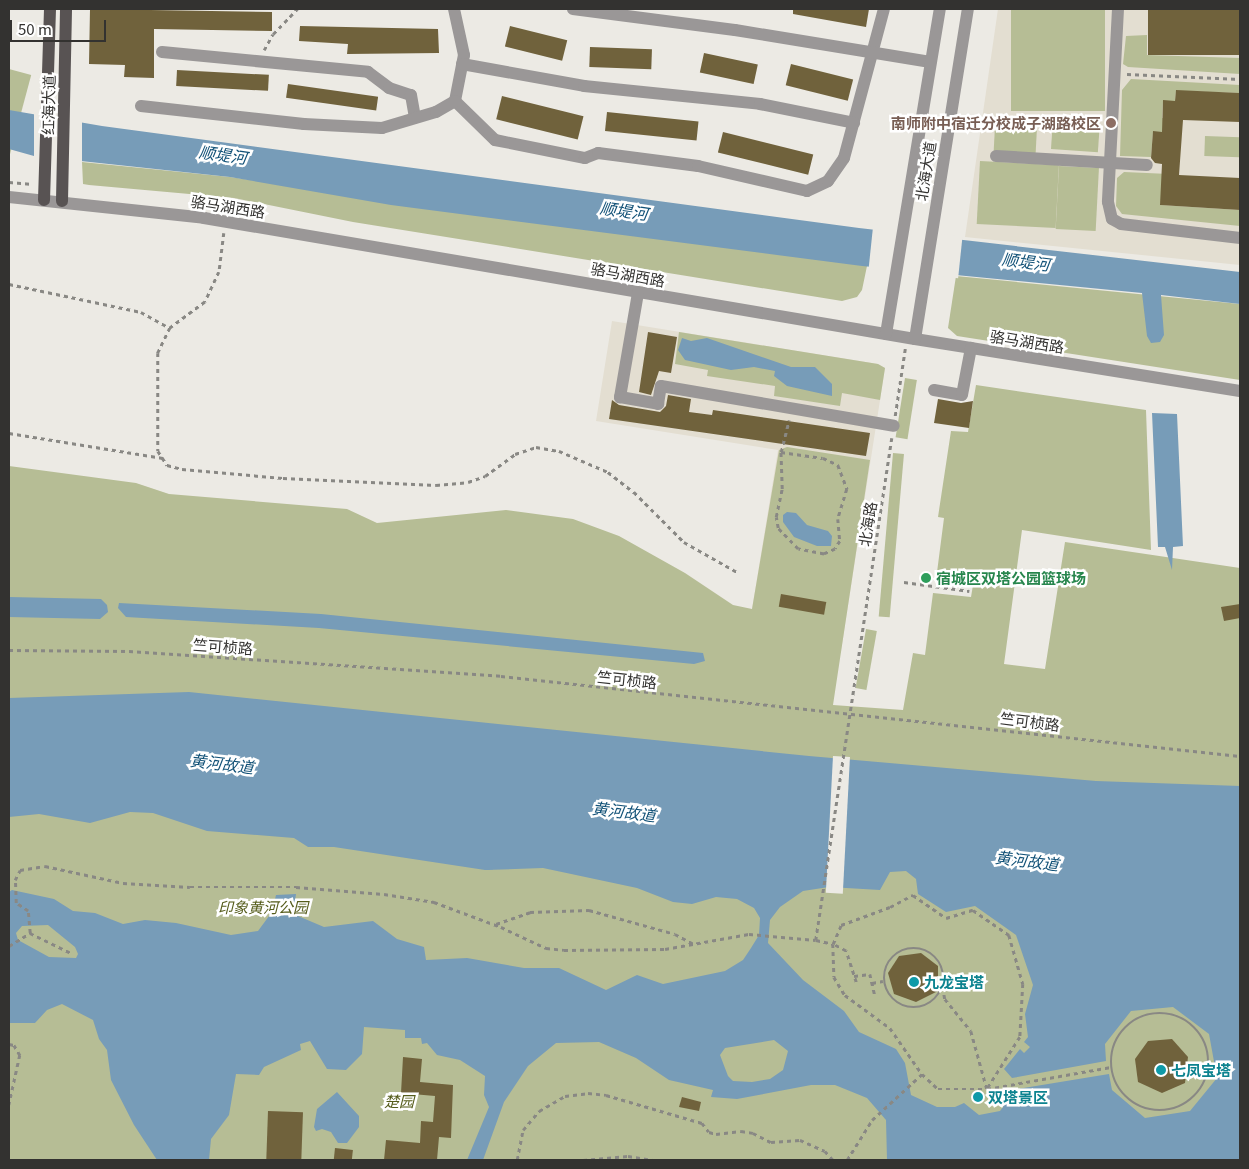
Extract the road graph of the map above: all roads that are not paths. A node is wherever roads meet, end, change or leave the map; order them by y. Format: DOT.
graph roads {
  1 [pos="50,9"];
  2 [pos="66,9"];
  3 [pos="454,9"];
  4 [pos="573,9"];
  5 [pos="884,9"];
  6 [pos="940,9"];
  7 [pos="968,9"];
  8 [pos="1118,9"];
  9 [pos="162,52"];
  10 [pos="873,52"];
  11 [pos="930,62"];
  12 [pos="462,64"];
  13 [pos="455,101"];
  14 [pos="142,106"];
  15 [pos="415,118"];
  16 [pos="854,123"];
  17 [pos="996,156"];
  18 [pos="1110,163"];
  19 [pos="1147,165"];
  20 [pos="9,197"];
  21 [pos="44,200"];
  22 [pos="62,201"];
  23 [pos="1240,238"];
  24 [pos="638,293"];
  25 [pos="886,334"];
  26 [pos="911,339"];
  27 [pos="971,348"];
  28 [pos="934,390"];
  29 [pos="1240,391"];
  30 [pos="894,426"];
  1 -- 21 [label="main road, 红海大道"];
  2 -- 22 [label="main road, 红海大道"];
  3 -- 12 [label="street"];
  4 -- 10 [label="street"];
  5 -- 10 [label="street"];
  6 -- 11 [label="street, 北海大道"];
  7 -- 26 [label="street, 北海大道"];
  8 -- 18 [label="street"];
  9 -- 15 [label="street"];
  10 -- 11 [label="street"];
  10 -- 16 [label="street"];
  11 -- 25 [label="street, 北海大道"];
  12 -- 13 [label="street"];
  12 -- 16 [label="street"];
  13 -- 15 [label="street"];
  13 -- 16 [label="street"];
  14 -- 15 [label="street"];
  17 -- 18 [label="street"];
  18 -- 19 [label="street"];
  18 -- 23 [label="street"];
  20 -- 21 [label="street, 骆马湖西路"];
  21 -- 22 [label="street, 骆马湖西路"];
  22 -- 24 [label="street, 骆马湖西路"];
  24 -- 25 [label="street, 骆马湖西路"];
  24 -- 30 [label="street"];
  25 -- 26 [label="street, 骆马湖西路"];
  26 -- 27 [label="street, 骆马湖西路"];
  27 -- 28 [label="street"];
  27 -- 29 [label="street, 骆马湖西路"];
}
